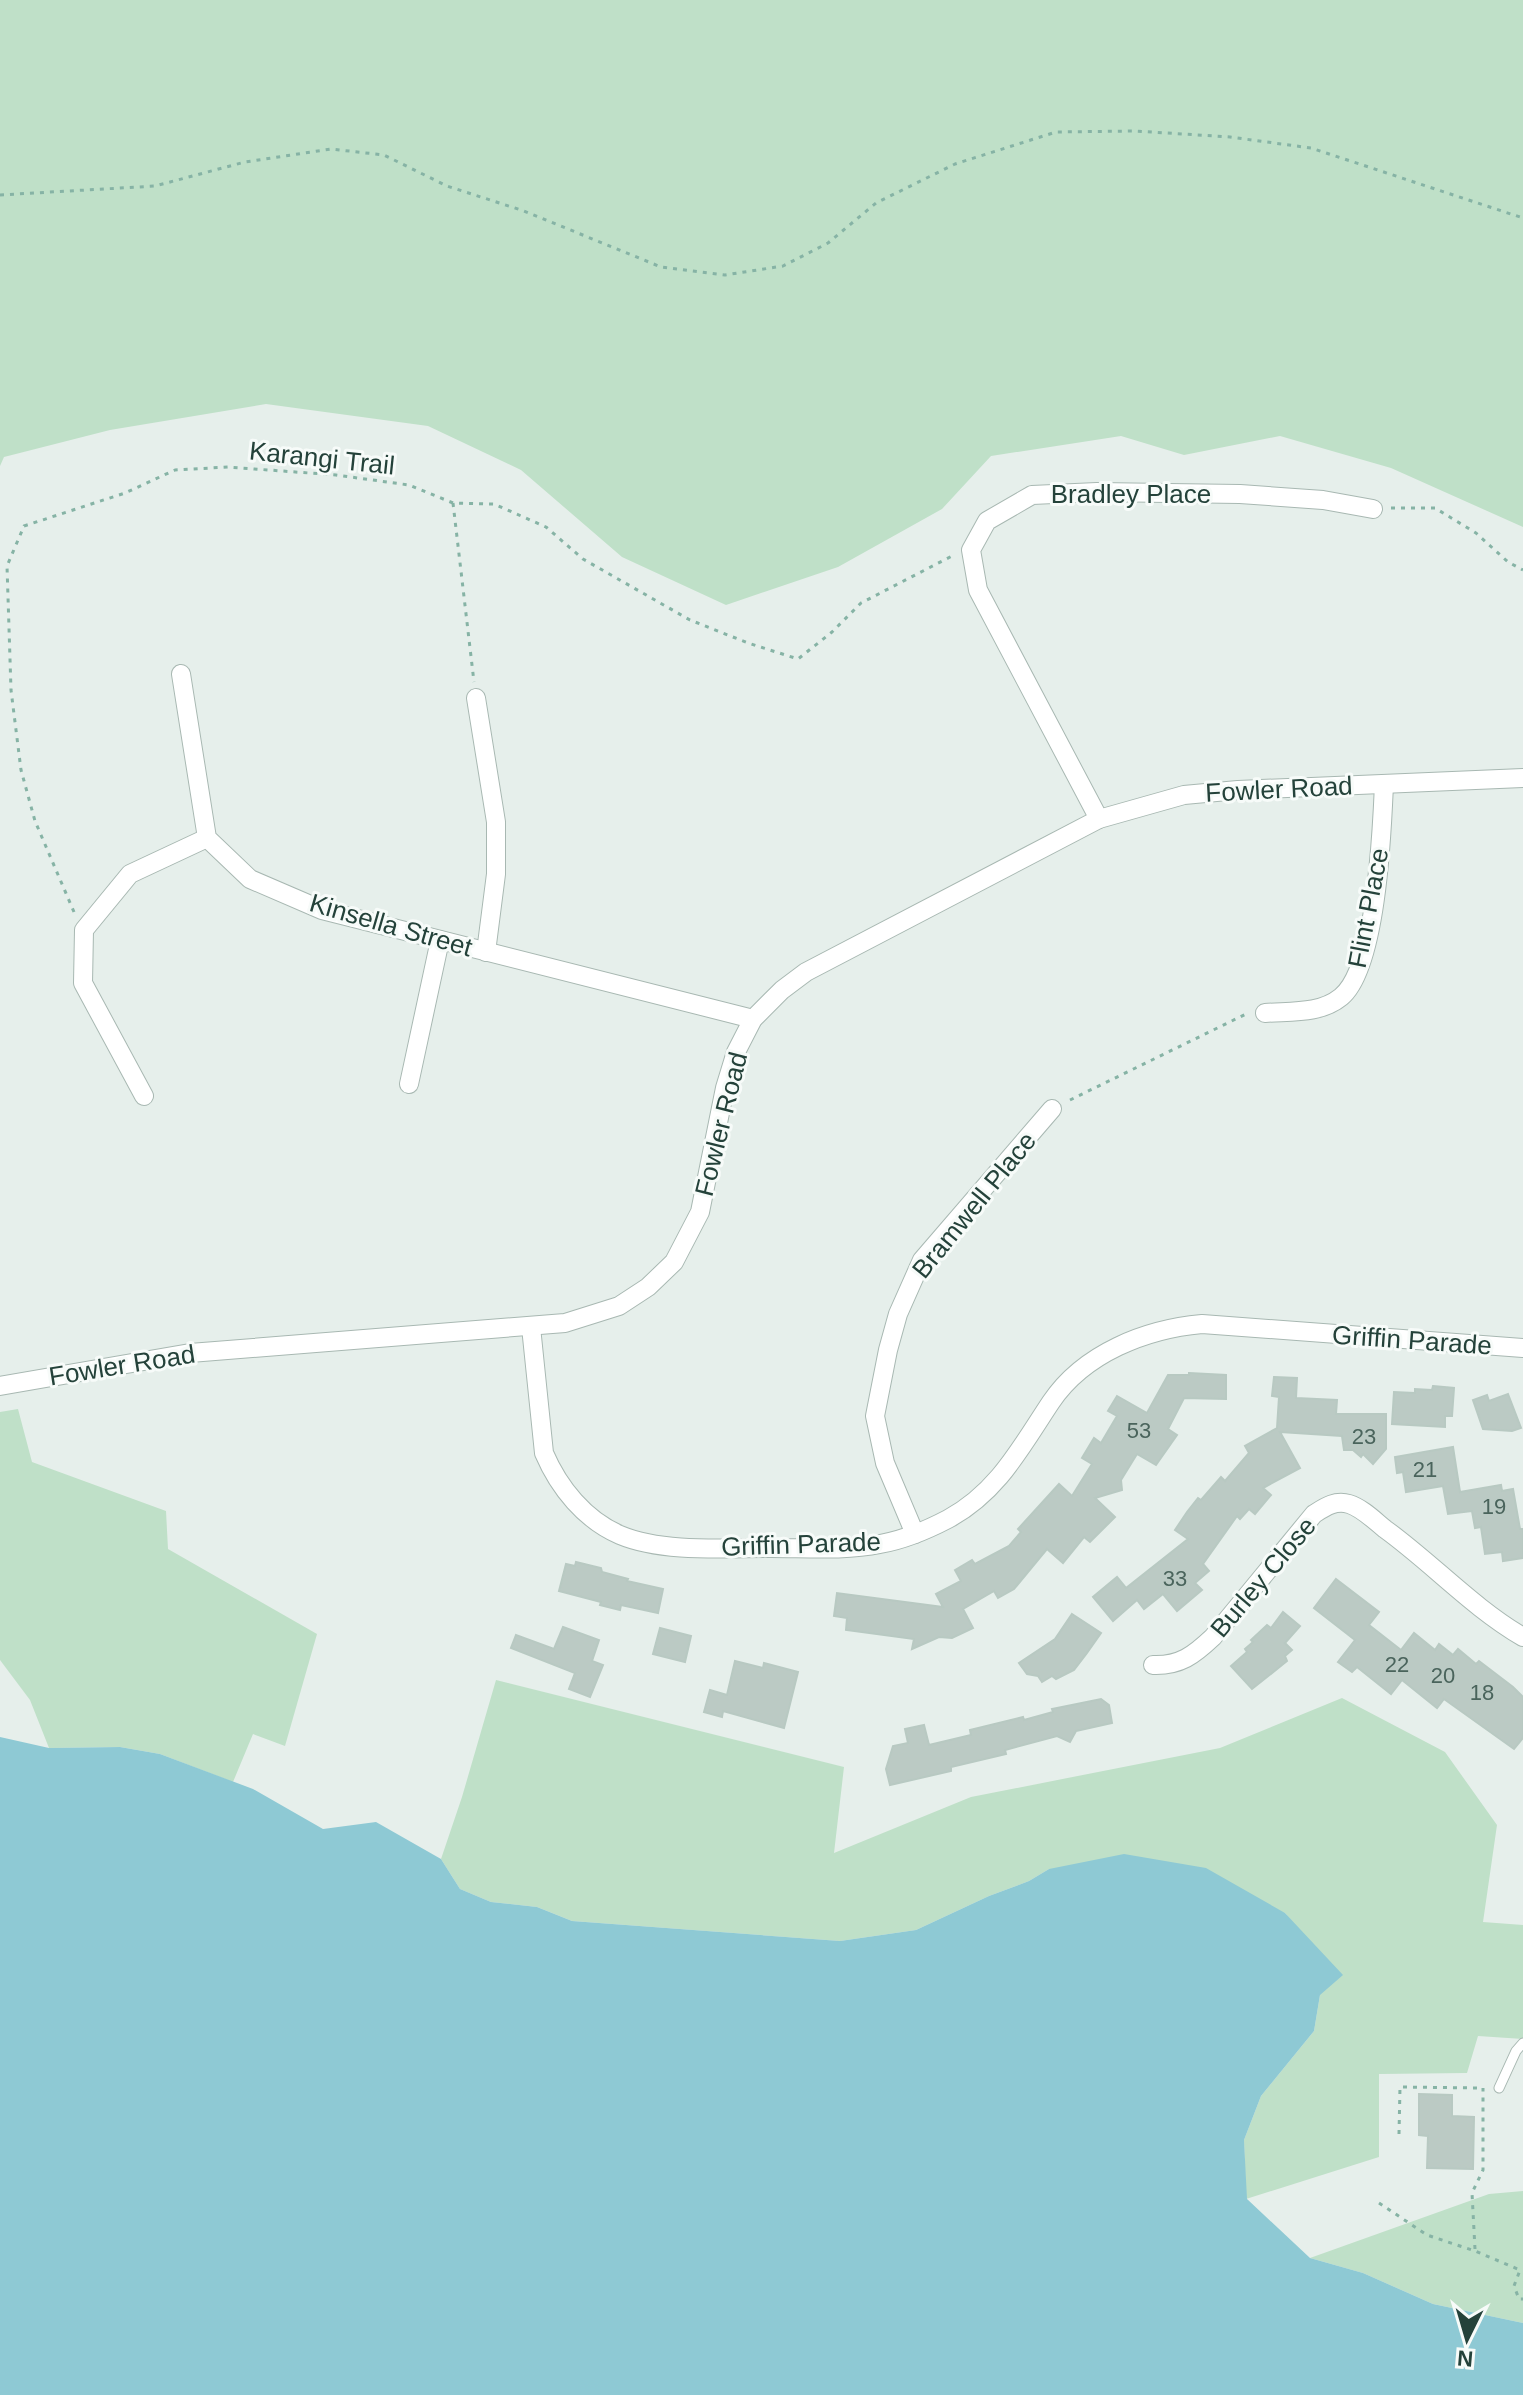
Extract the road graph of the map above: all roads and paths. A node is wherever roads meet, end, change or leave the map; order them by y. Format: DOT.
graph roads {
  1 [pos="0,195"];
  2 [pos="1523,218"];
  3 [pos="453,503"];
  4 [pos="1373,509"];
  5 [pos="971,550"];
  6 [pos="1523,570"];
  7 [pos="181,674"];
  8 [pos="476,698"];
  9 [pos="1523,778"];
  10 [pos="1384,784"];
  11 [pos="1099,819"];
  12 [pos="207,838"];
  13 [pos="84,930"];
  14 [pos="440,940"];
  15 [pos="486,952"];
  16 [pos="1265,1013"];
  17 [pos="753,1019"];
  18 [pos="409,1084"];
  19 [pos="144,1096"];
  20 [pos="1052,1109"];
  21 [pos="531,1327"];
  22 [pos="1523,1348"];
  23 [pos="0,1386"];
  24 [pos="915,1534"];
  25 [pos="1523,1637"];
  26 [pos="1153,1665"];
  27 [pos="1523,2043"];
  28 [pos="1499,2088"];
  29 [pos="1399,2134"];
  30 [pos="1379,2203"];
  31 [pos="1475,2251"];
  32 [pos="1521,2272"];
  33 [pos="1523,2299"];
  1 -- 2 [label="path"];
  3 -- 5 [label="path, Karangi Trail"];
  3 -- 8 [label="path"];
  3 -- 13 [label="path, Karangi Trail"];
  4 -- 5 [label="street, Bradley Place"];
  4 -- 6 [label="path"];
  5 -- 11 [label="street"];
  7 -- 12 [label="street"];
  8 -- 15 [label="street"];
  9 -- 10 [label="street, Fowler Road"];
  10 -- 11 [label="street, Fowler Road"];
  10 -- 16 [label="street, Flint Place"];
  11 -- 17 [label="street, Fowler Road"];
  12 -- 13 [label="street"];
  12 -- 14 [label="street, Kinsella Street"];
  13 -- 19 [label="street"];
  14 -- 15 [label="street, Kinsella Street"];
  14 -- 18 [label="street"];
  15 -- 17 [label="street, Kinsella Street"];
  16 -- 20 [label="path"];
  17 -- 21 [label="street, Fowler Road"];
  20 -- 24 [label="street, Bramwell Place"];
  21 -- 23 [label="street, Fowler Road"];
  21 -- 24 [label="street, Griffin Parade"];
  22 -- 24 [label="street, Griffin Parade"];
  25 -- 26 [label="street, Burley Close"];
  27 -- 28 [label="lane"];
  29 -- 31 [label="path"];
  30 -- 31 [label="path"];
  31 -- 32 [label="path"];
  32 -- 33 [label="path"];
}
